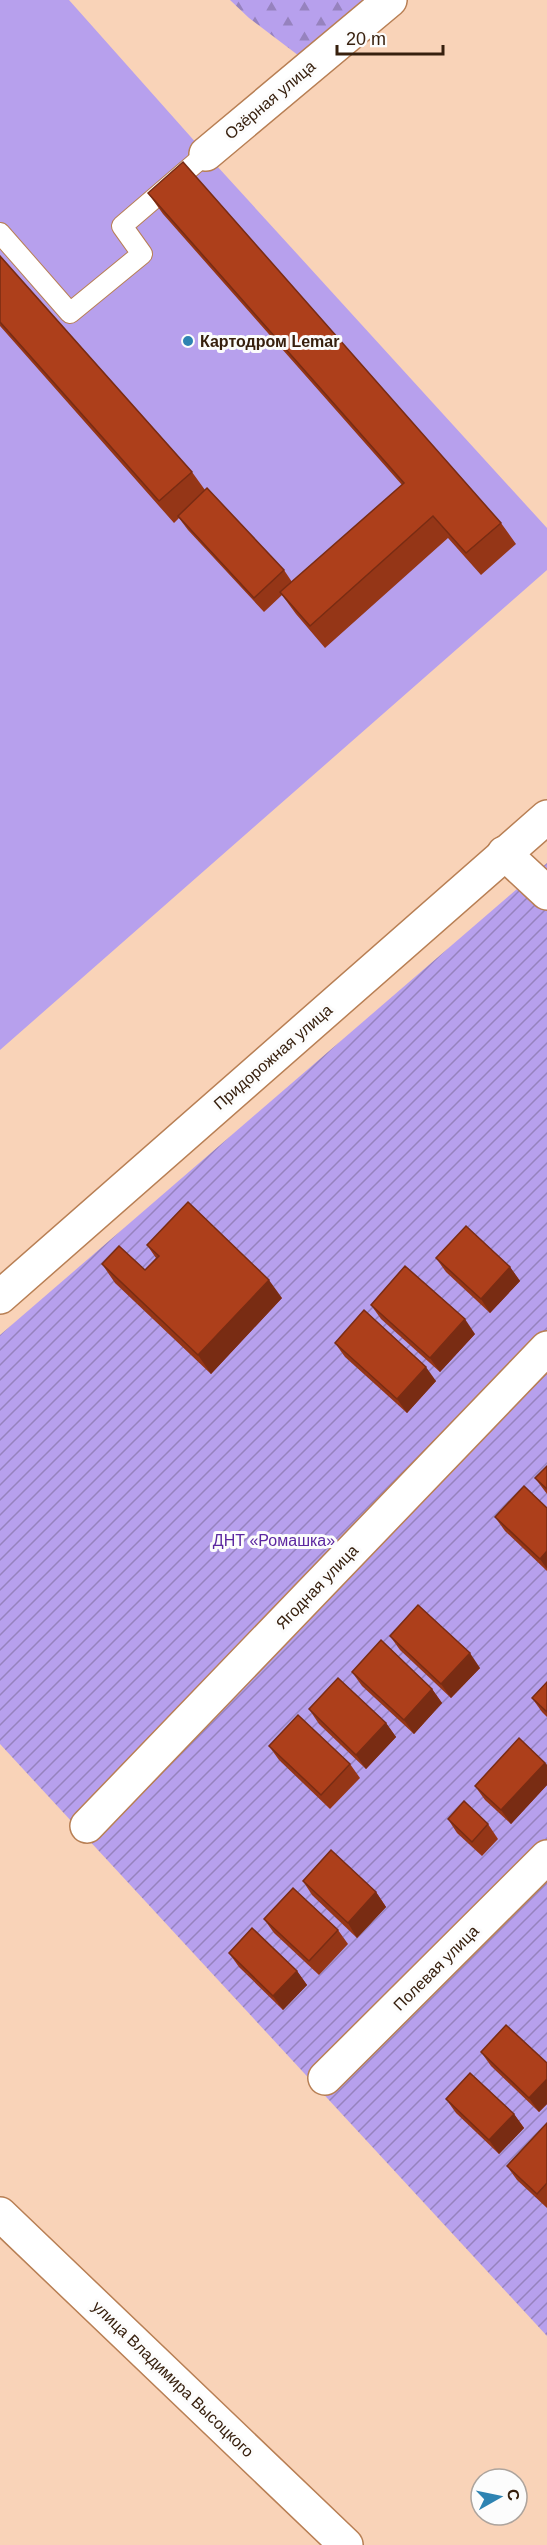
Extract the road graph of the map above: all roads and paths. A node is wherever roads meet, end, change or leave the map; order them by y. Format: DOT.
graph roads {
  1 [pos="390,0"];
  2 [pos="206,154"];
  3 [pos="0,233"];
  4 [pos="547,817"];
  5 [pos="504,853"];
  6 [pos="547,893"];
  7 [pos="0,1297"];
  8 [pos="547,1348"];
  9 [pos="87,1826"];
  10 [pos="547,1857"];
  11 [pos="325,2078"];
  12 [pos="0,2214"];
  13 [pos="346,2545"];
  1 -- 2 [label="street, Озёрная улица"];
  2 -- 3 [label="lane"];
  4 -- 5 [label="street, Придорожная улица"];
  5 -- 6 [label="street"];
  5 -- 7 [label="street, Придорожная улица"];
  8 -- 9 [label="street, Ягодная улица"];
  10 -- 11 [label="street, Полевая улица"];
  12 -- 13 [label="street, улица Владимира Высоцкого"];
}
